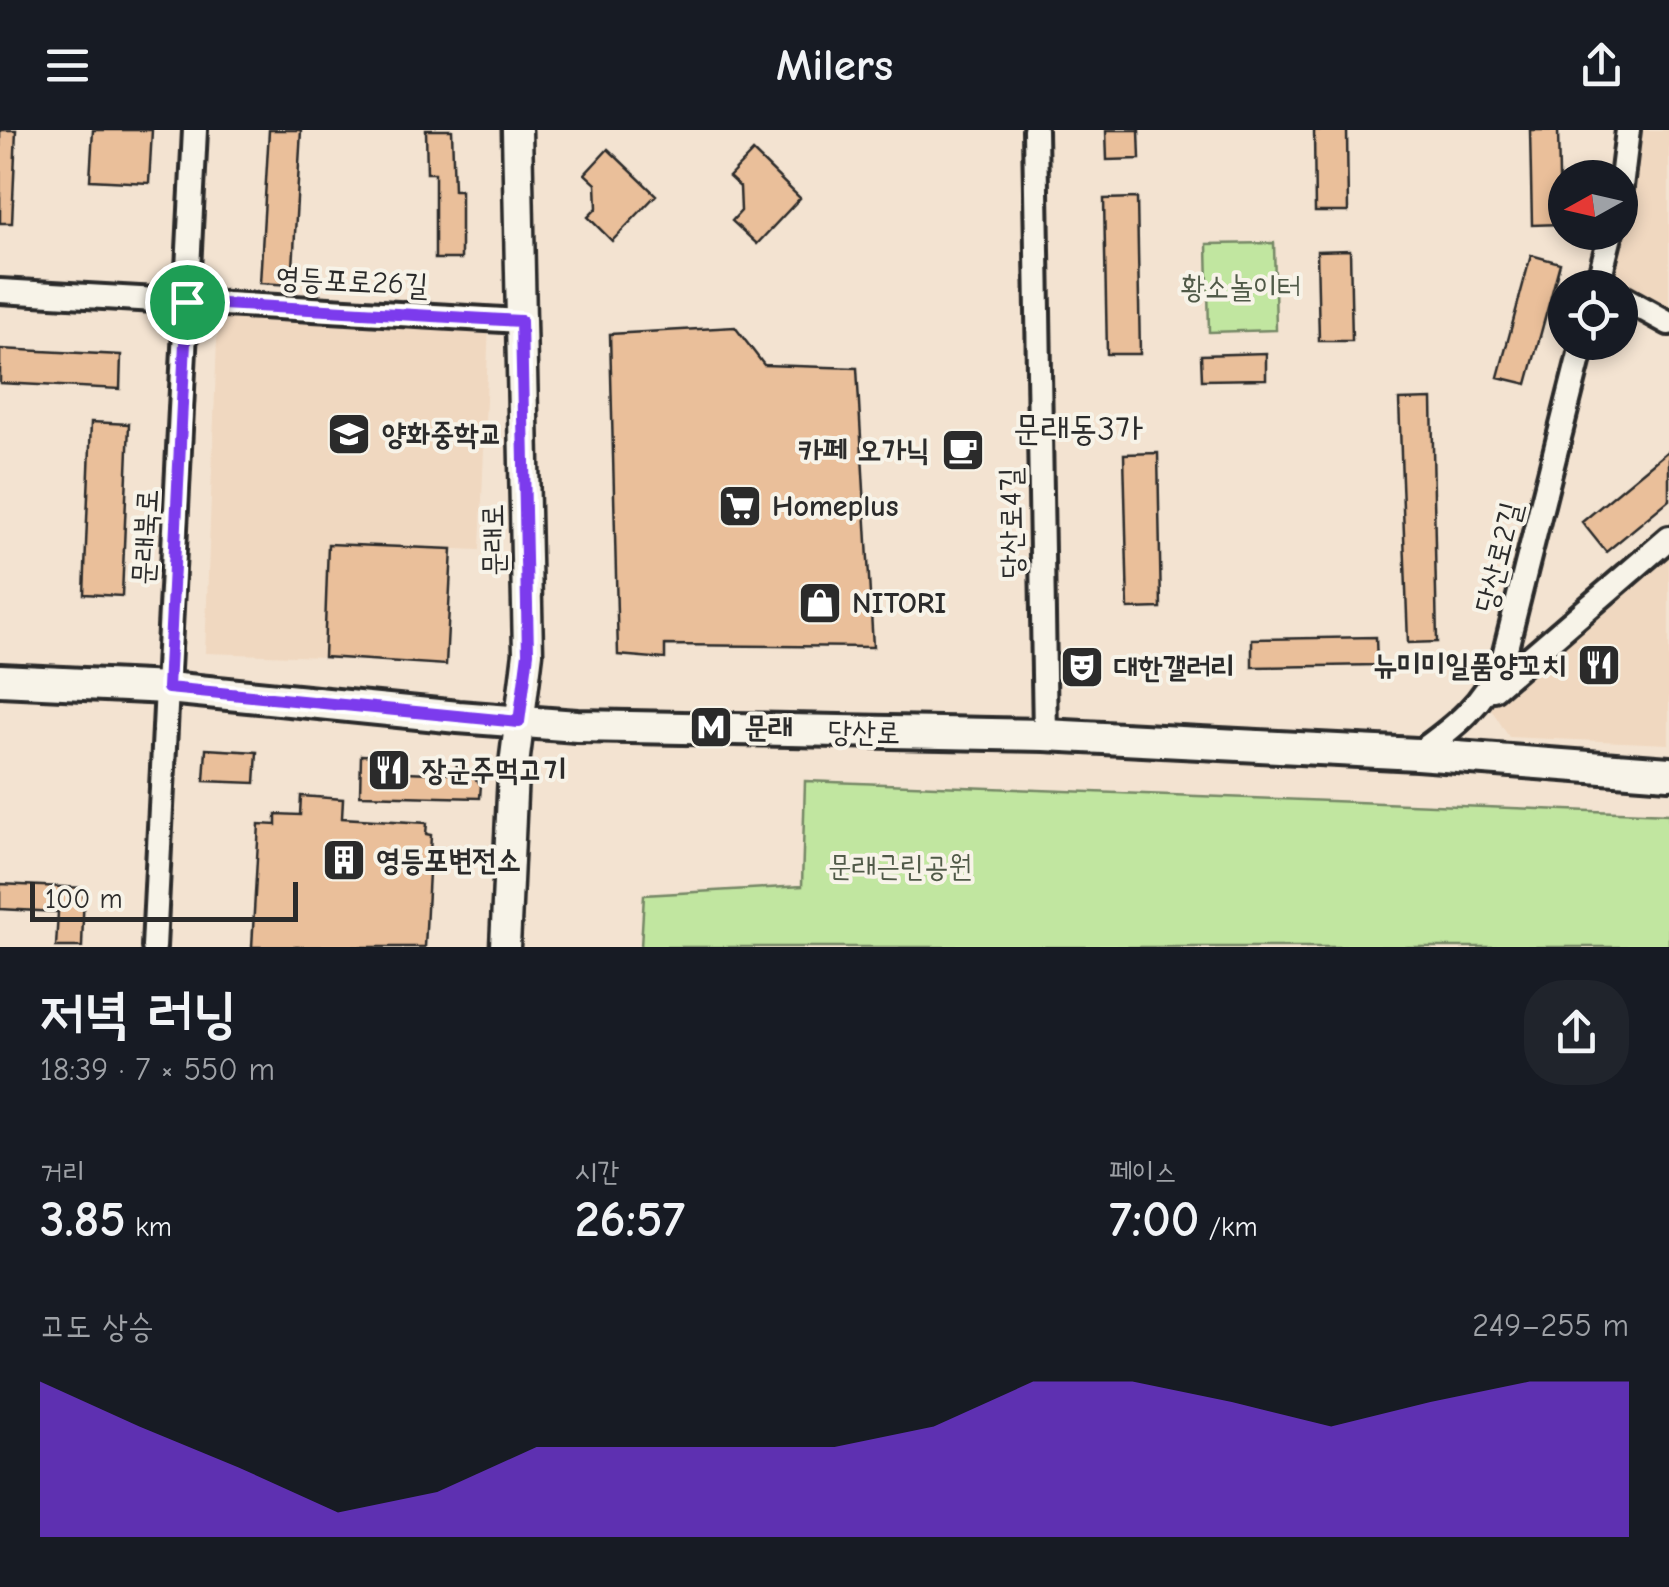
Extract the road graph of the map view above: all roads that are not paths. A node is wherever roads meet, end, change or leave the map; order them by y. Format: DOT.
graph roads {
  1 [pos="195,130"];
  2 [pos="517,130"];
  3 [pos="1034,130"];
  4 [pos="1628,130"];
  5 [pos="1624,160"];
  6 [pos="0,291"];
  7 [pos="187,302"];
  8 [pos="1638,306"];
  9 [pos="521,321"];
  10 [pos="1669,322"];
  11 [pos="1578,360"];
  12 [pos="1669,538"];
  13 [pos="0,680"];
  14 [pos="168,688"];
  15 [pos="1484,698"];
  16 [pos="519,722"];
  17 [pos="1045,734"];
  18 [pos="1417,754"];
  19 [pos="1669,773"];
  20 [pos="154,947"];
  21 [pos="505,947"];
  1 -- 7 [label="street, 문래북로"];
  2 -- 9 [label="street, 문래로"];
  3 -- 17 [label="street, 당산로4길"];
  4 -- 5 [label="street"];
  6 -- 7 [label="street, 영등포로26길"];
  7 -- 9 [label="street, 영등포로26길"];
  7 -- 14 [label="street, 문래북로"];
  8 -- 10 [label="street"];
  9 -- 16 [label="street, 문래로"];
  11 -- 15 [label="street, 당산로2길"];
  12 -- 15 [label="street"];
  13 -- 14 [label="main road, 당산로"];
  14 -- 16 [label="main road, 당산로"];
  14 -- 20 [label="street, 문래북로"];
  15 -- 18 [label="street, 당산로2길"];
  16 -- 17 [label="main road, 당산로"];
  16 -- 21 [label="street, 문래로"];
  17 -- 18 [label="main road, 당산로"];
  18 -- 19 [label="main road, 당산로"];
}
